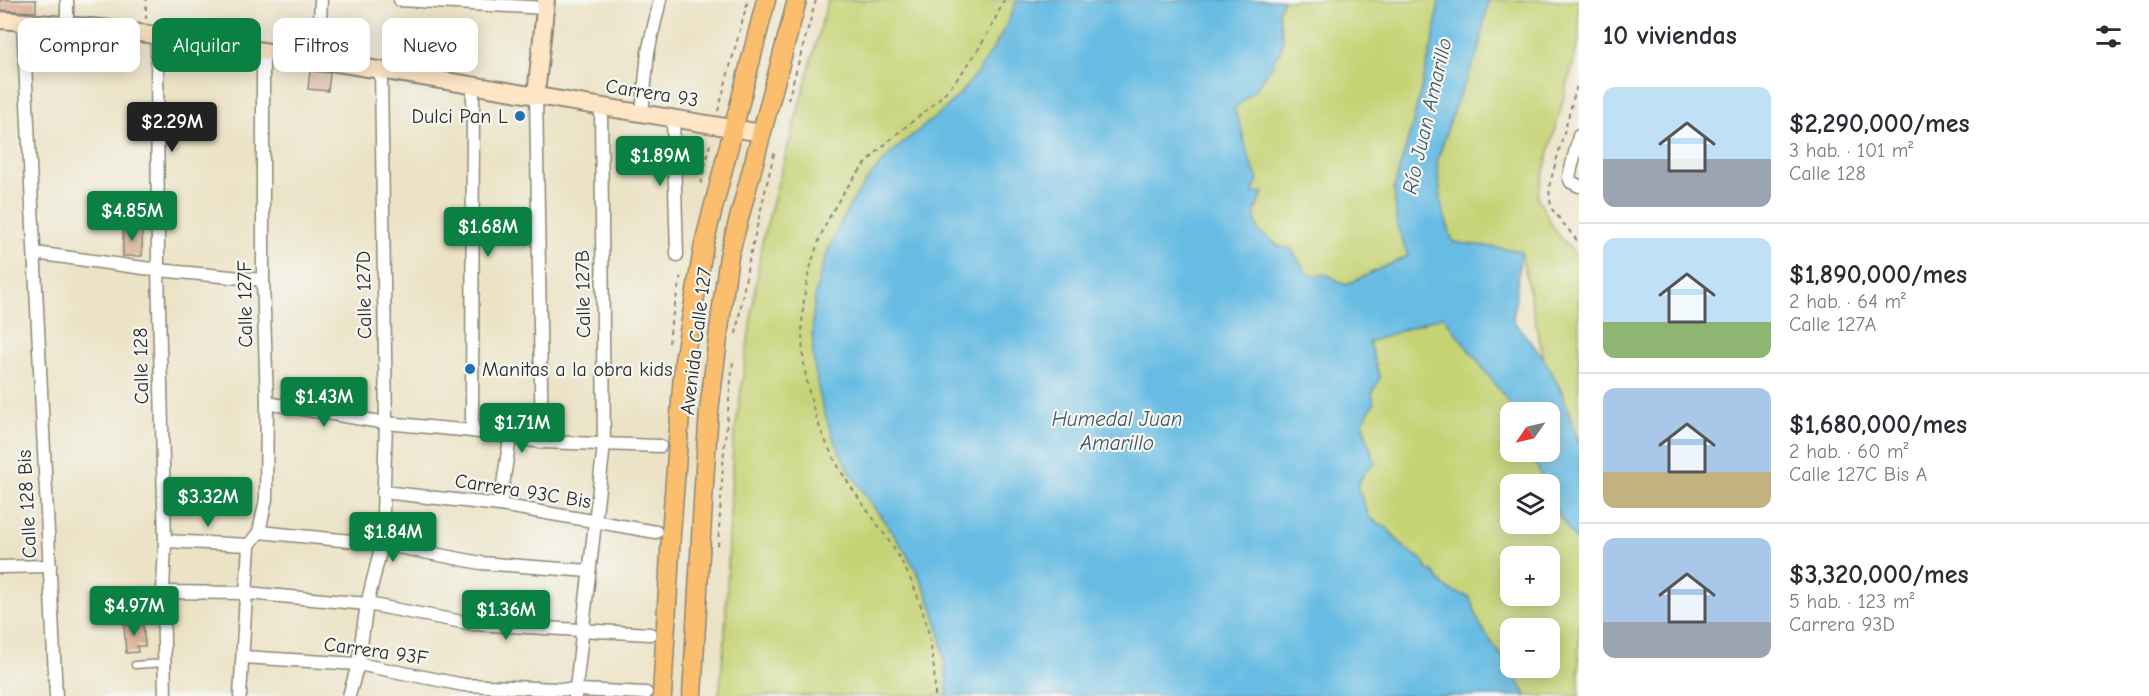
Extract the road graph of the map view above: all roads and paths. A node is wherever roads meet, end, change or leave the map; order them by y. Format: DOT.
graph roads {
  1 [pos="67,0"];
  2 [pos="146,0"];
  3 [pos="321,0"];
  4 [pos="400,0"];
  5 [pos="660,0"];
  6 [pos="766,0"];
  7 [pos="797,0"];
  8 [pos="816,0"];
  9 [pos="1004,0"];
  10 [pos="454,1"];
  11 [pos="545,4"];
  12 [pos="67,18"];
  13 [pos="320,18"];
  14 [pos="0,21"];
  15 [pos="18,22"];
  16 [pos="140,33"];
  17 [pos="151,34"];
  18 [pos="263,51"];
  19 [pos="273,52"];
  20 [pos="370,68"];
  21 [pos="381,70"];
  22 [pos="26,72"];
  23 [pos="473,85"];
  24 [pos="536,95"];
  25 [pos="601,106"];
  26 [pos="786,109"];
  27 [pos="642,112"];
  28 [pos="673,118"];
  29 [pos="732,128"];
  30 [pos="762,133"];
  31 [pos="1579,136"];
  32 [pos="776,147"];
  33 [pos="1575,184"];
  34 [pos="35,254"];
  35 [pos="677,255"];
  36 [pos="158,270"];
  37 [pos="263,280"];
  38 [pos="735,340"];
  39 [pos="734,351"];
  40 [pos="267,403"];
  41 [pos="386,423"];
  42 [pos="472,431"];
  43 [pos="510,438"];
  44 [pos="542,442"];
  45 [pos="604,445"];
  46 [pos="660,446"];
  47 [pos="383,492"];
  48 [pos="500,505"];
  49 [pos="596,522"];
  50 [pos="259,532"];
  51 [pos="656,532"];
  52 [pos="165,541"];
  53 [pos="382,544"];
  54 [pos="249,545"];
  55 [pos="718,546"];
  56 [pos="50,566"];
  57 [pos="0,567"];
  58 [pos="589,571"];
  59 [pos="163,592"];
  60 [pos="246,593"];
  61 [pos="367,604"];
  62 [pos="582,630"];
  63 [pos="650,634"];
  64 [pos="244,657"];
  65 [pos="165,663"];
  66 [pos="358,664"];
  67 [pos="135,665"];
  68 [pos="575,693"];
  69 [pos="654,695"];
  70 [pos="56,696"];
  71 [pos="165,696"];
  72 [pos="240,696"];
  73 [pos="349,696"];
  74 [pos="692,696"];
  75 [pos="935,696"];
  1 -- 12 [label="street"];
  2 -- 17 [label="path"];
  3 -- 13 [label="street"];
  4 -- 10 [label="street"];
  5 -- 27 [label="street"];
  6 -- 29 [label="main road, Avenida Calle 127"];
  7 -- 30 [label="main road, Avenida Calle 127"];
  8 -- 26 [label="path"];
  9 -- 75 [label="path"];
  10 -- 11 [label="street"];
  11 -- 24 [label="street"];
  14 -- 15 [label="street, Carrera 93"];
  16 -- 17 [label="street, Carrera 93"];
  17 -- 18 [label="street, Carrera 93"];
  17 -- 36 [label="street, Calle 128"];
  18 -- 19 [label="street, Carrera 93"];
  18 -- 37 [label="street, Calle 127F"];
  20 -- 21 [label="street, Carrera 93"];
  21 -- 23 [label="street, Carrera 93"];
  21 -- 41 [label="street, Calle 127D"];
  22 -- 34 [label="street, Calle 128 Bis"];
  23 -- 24 [label="street, Carrera 93"];
  23 -- 42 [label="street"];
  24 -- 25 [label="street, Carrera 93"];
  24 -- 44 [label="street"];
  25 -- 27 [label="street, Carrera 93"];
  25 -- 45 [label="street, Calle 127B"];
  27 -- 28 [label="street, Carrera 93"];
  28 -- 29 [label="street, Carrera 93"];
  28 -- 35 [label="street"];
  29 -- 30 [label="street, Carrera 93"];
  29 -- 69 [label="main road, Avenida Calle 127"];
  30 -- 74 [label="main road, Avenida Calle 127"];
  31 -- 33 [label="street"];
  32 -- 38 [label="path"];
  34 -- 36 [label="street"];
  34 -- 56 [label="street, Calle 128 Bis"];
  36 -- 37 [label="street"];
  36 -- 52 [label="street, Calle 128"];
  37 -- 40 [label="street, Calle 127F"];
  39 -- 55 [label="path"];
  40 -- 41 [label="street"];
  40 -- 50 [label="street, Calle 127F"];
  41 -- 42 [label="street"];
  41 -- 47 [label="street, Calle 127D"];
  42 -- 43 [label="street"];
  43 -- 44 [label="street"];
  43 -- 48 [label="street"];
  44 -- 45 [label="street"];
  45 -- 46 [label="street"];
  45 -- 49 [label="street, Calle 127B"];
  47 -- 48 [label="street, Carrera 93C Bis"];
  47 -- 53 [label="street, Calle 127D"];
  48 -- 49 [label="street, Carrera 93C Bis"];
  49 -- 51 [label="street, Carrera 93C Bis"];
  49 -- 58 [label="street, Calle 127B"];
  50 -- 53 [label="street"];
  50 -- 54 [label="street, Calle 127F"];
  52 -- 54 [label="street"];
  52 -- 59 [label="street, Calle 128"];
  53 -- 58 [label="street"];
  53 -- 61 [label="street, Calle 127D"];
  54 -- 60 [label="street"];
  56 -- 57 [label="street"];
  56 -- 70 [label="street, Calle 128 Bis"];
  58 -- 62 [label="street, Calle 127B"];
  59 -- 60 [label="street"];
  59 -- 65 [label="street, Calle 128"];
  60 -- 61 [label="street"];
  60 -- 64 [label="street"];
  61 -- 62 [label="street"];
  61 -- 66 [label="street, Calle 127D"];
  62 -- 63 [label="street"];
  62 -- 68 [label="street, Calle 127B"];
  64 -- 66 [label="street, Carrera 93F"];
  64 -- 72 [label="street"];
  65 -- 67 [label="lane"];
  65 -- 71 [label="street, Calle 128"];
  66 -- 68 [label="street, Carrera 93F"];
  66 -- 73 [label="street, Calle 127D"];
  68 -- 69 [label="street, Carrera 93F"];
}
